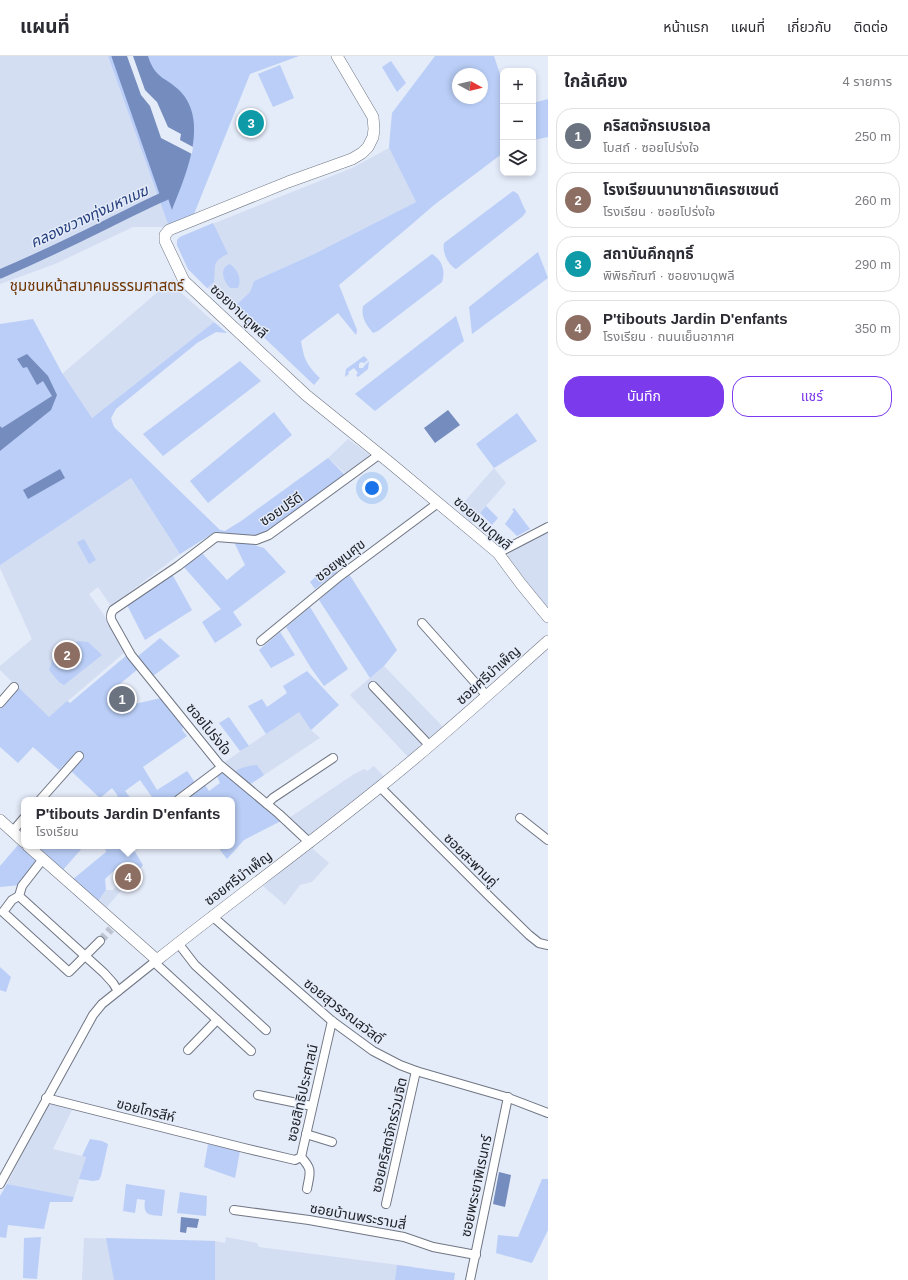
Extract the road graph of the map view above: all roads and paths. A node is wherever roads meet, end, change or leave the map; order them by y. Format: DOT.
graph roads {
  1 [pos="339,56"];
  2 [pos="380,454"];
  3 [pos="438,503"];
  4 [pos="548,527"];
  5 [pos="498,553"];
  6 [pos="110,613"];
  7 [pos="548,617"];
  8 [pos="422,623"];
  9 [pos="261,641"];
  10 [pos="548,642"];
  11 [pos="373,686"];
  12 [pos="14,687"];
  13 [pos="487,696"];
  14 [pos="0,703"];
  15 [pos="430,746"];
  16 [pos="79,756"];
  17 [pos="333,758"];
  18 [pos="222,767"];
  19 [pos="380,787"];
  20 [pos="43,797"];
  21 [pos="182,797"];
  22 [pos="267,804"];
  23 [pos="520,818"];
  24 [pos="0,820"];
  25 [pos="21,822"];
  26 [pos="12,832"];
  27 [pos="21,840"];
  28 [pos="548,840"];
  29 [pos="310,843"];
  30 [pos="31,849"];
  31 [pos="43,859"];
  32 [pos="19,896"];
  33 [pos="212,916"];
  34 [pos="100,941"];
  35 [pos="178,943"];
  36 [pos="548,945"];
  37 [pos="86,956"];
  38 [pos="155,961"];
  39 [pos="118,991"];
  40 [pos="217,1020"];
  41 [pos="332,1021"];
  42 [pos="266,1030"];
  43 [pos="188,1050"];
  44 [pos="250,1051"];
  45 [pos="416,1071"];
  46 [pos="258,1094"];
  47 [pos="508,1097"];
  48 [pos="46,1098"];
  49 [pos="312,1106"];
  50 [pos="548,1113"];
  51 [pos="306,1134"];
  52 [pos="332,1142"];
  53 [pos="240,1147"];
  54 [pos="300,1157"];
  55 [pos="0,1184"];
  56 [pos="307,1189"];
  57 [pos="386,1204"];
  58 [pos="234,1210"];
  59 [pos="476,1255"];
  60 [pos="470,1280"];
  1 -- 2 [label="street, ซอยงามดูพลี"];
  2 -- 3 [label="street, ซอยงามดูพลี"];
  2 -- 6 [label="street, ซอยปรีดี"];
  3 -- 5 [label="street, ซอยงามดูพลี"];
  3 -- 9 [label="street, ซอยพูนศุข"];
  4 -- 5 [label="street"];
  5 -- 7 [label="street, ซอยงามดูพลี"];
  6 -- 18 [label="street, ซอยโปร่งใจ"];
  8 -- 13 [label="street"];
  10 -- 13 [label="street, ซอยศรีบำเพ็ญ"];
  11 -- 15 [label="street"];
  12 -- 14 [label="street"];
  13 -- 15 [label="street, ซอยศรีบำเพ็ญ"];
  15 -- 19 [label="street, ซอยศรีบำเพ็ญ"];
  16 -- 20 [label="street"];
  17 -- 22 [label="street"];
  18 -- 21 [label="street"];
  18 -- 22 [label="street, ซอยโปร่งใจ"];
  19 -- 29 [label="street, ซอยศรีบำเพ็ญ"];
  19 -- 36 [label="street, ซอยสะพานคู่"];
  22 -- 29 [label="street, ซอยโปร่งใจ"];
  23 -- 28 [label="street"];
  24 -- 26 [label="street"];
  25 -- 26 [label="street"];
  26 -- 27 [label="street"];
  29 -- 33 [label="street, ซอยศรีบำเพ็ญ"];
  30 -- 31 [label="street"];
  31 -- 32 [label="street"];
  31 -- 38 [label="street"];
  32 -- 37 [label="street"];
  32 -- 37 [label="street"];
  33 -- 35 [label="street, ซอยศรีบำเพ็ญ"];
  33 -- 41 [label="street, ซอยสุวรรณสวัสดิ์"];
  34 -- 37 [label="street"];
  35 -- 38 [label="street, ซอยศรีบำเพ็ญ"];
  35 -- 42 [label="street"];
  37 -- 39 [label="street"];
  38 -- 39 [label="street, ซอยศรีบำเพ็ญ"];
  38 -- 40 [label="street"];
  39 -- 48 [label="street, ซอยศรีบำเพ็ญ"];
  40 -- 43 [label="street"];
  40 -- 44 [label="street"];
  41 -- 45 [label="street, ซอยสุวรรณสวัสดิ์"];
  41 -- 49 [label="street, ซอยสิทธิประศาสน์"];
  45 -- 47 [label="street, ซอยสุวรรณสวัสดิ์"];
  45 -- 57 [label="street, ซอยคริสตจักรร่วมจิต"];
  46 -- 49 [label="street"];
  47 -- 50 [label="street, ซอยสุวรรณสวัสดิ์"];
  47 -- 59 [label="street, ซอยพระยาพิเรนทร์"];
  48 -- 53 [label="street, ฃอยโกรสีห์"];
  48 -- 55 [label="street, ซอยศรีบำเพ็ญ"];
  49 -- 51 [label="street, ซอยสิทธิประศาสน์"];
  51 -- 52 [label="street"];
  51 -- 54 [label="street, ซอยสิทธิประศาสน์"];
  53 -- 54 [label="street, ซอยสิทธิประศาสน์"];
  54 -- 56 [label="street"];
  58 -- 59 [label="street, ซอยบ้านพระรามสี่"];
  59 -- 60 [label="street, ซอยพระยาพิเรนทร์"];
}
